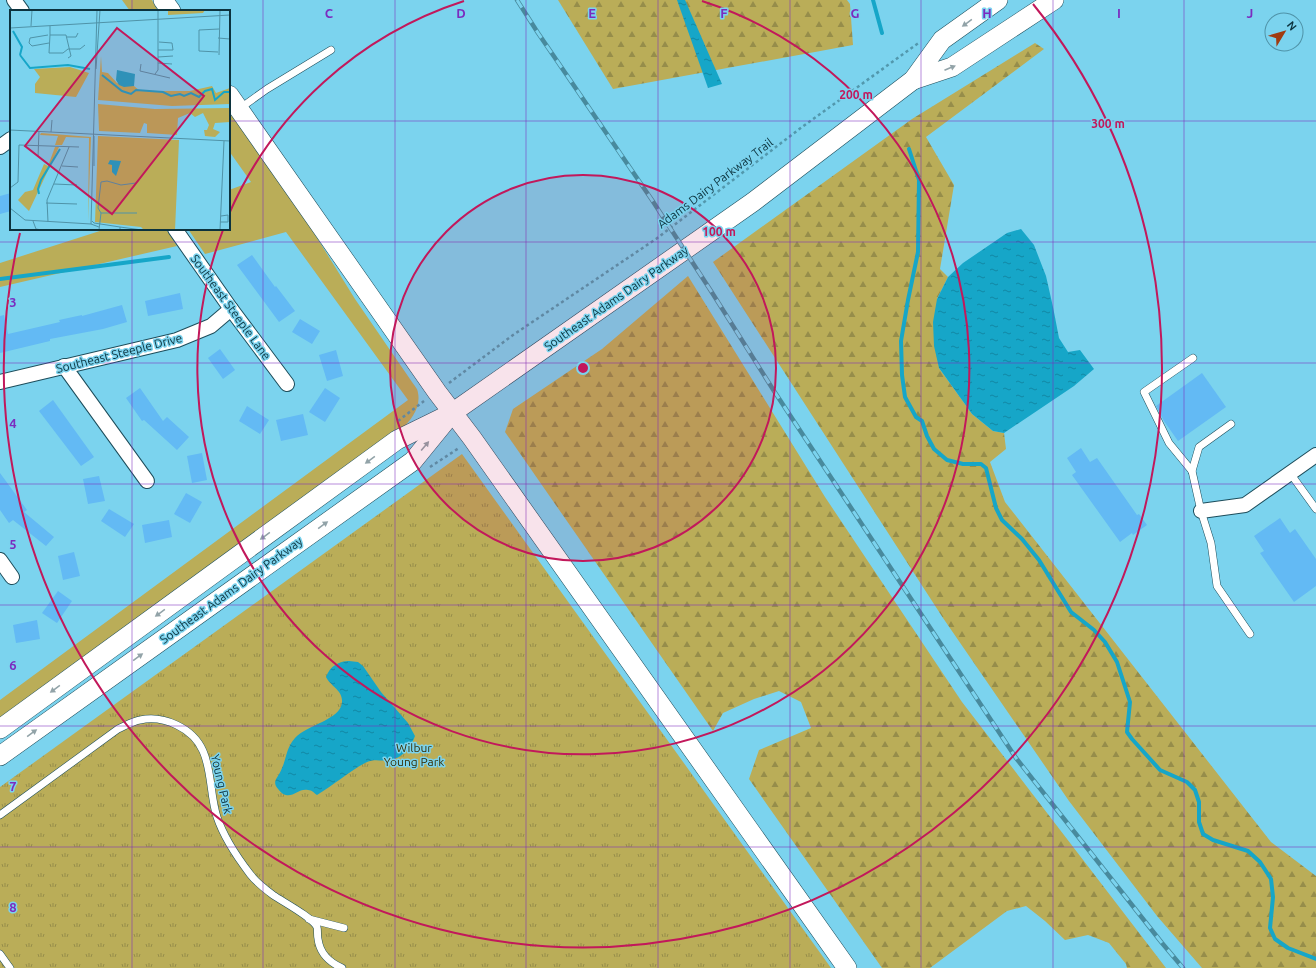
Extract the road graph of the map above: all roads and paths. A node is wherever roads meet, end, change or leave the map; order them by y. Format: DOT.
graph roads {
  1 [pos="14,0"];
  2 [pos="164,0"];
  3 [pos="998,0"];
  4 [pos="1054,0"];
  5 [pos="21,10"];
  6 [pos="170,10"];
  7 [pos="922,41"];
  8 [pos="331,50"];
  9 [pos="913,80"];
  10 [pos="234,102"];
  11 [pos="10,141"];
  12 [pos="0,147"];
  13 [pos="176,230"];
  14 [pos="232,309"];
  15 [pos="1192,358"];
  16 [pos="64,366"];
  17 [pos="458,376"];
  18 [pos="0,382"];
  19 [pos="287,384"];
  20 [pos="452,413"];
  21 [pos="1231,424"];
  22 [pos="1316,455"];
  23 [pos="1192,471"];
  24 [pos="1290,473"];
  25 [pos="147,481"];
  26 [pos="1316,509"];
  27 [pos="1201,511"];
  28 [pos="0,560"];
  29 [pos="12,577"];
  30 [pos="1250,634"];
  31 [pos="0,729"];
  32 [pos="0,756"];
  33 [pos="0,815"];
  34 [pos="308,918"];
  35 [pos="344,928"];
  36 [pos="0,954"];
  37 [pos="10,968"];
  38 [pos="342,968"];
  39 [pos="847,968"];
  1 -- 5 [label="street"];
  2 -- 6 [label="main road"];
  3 -- 9 [label="main road, Southeast Adams Dairy Parkway, one-way"];
  9 -- 4 [label="main road, Southeast Adams Dairy Parkway, one-way"];
  7 -- 17 [label="path, Adams Dairy Parkway Trail"];
  8 -- 10 [label="lane"];
  9 -- 20 [label="main road, Southeast Adams Dairy Parkway"];
  10 -- 20 [label="main road"];
  11 -- 12 [label="street"];
  13 -- 14 [label="street, Southeast Steeple Lane"];
  14 -- 16 [label="street, Southeast Steeple Drive"];
  14 -- 19 [label="street, Southeast Steeple Lane"];
  15 -- 23 [label="lane"];
  16 -- 18 [label="street, Southeast Steeple Drive"];
  16 -- 25 [label="street"];
  20 -- 31 [label="main road, Southeast Adams Dairy Parkway, one-way"];
  32 -- 20 [label="main road, Southeast Adams Dairy Parkway, one-way"];
  20 -- 39 [label="main road"];
  21 -- 23 [label="lane"];
  22 -- 24 [label="street"];
  23 -- 27 [label="lane"];
  24 -- 26 [label="lane"];
  24 -- 27 [label="street"];
  27 -- 30 [label="lane"];
  28 -- 29 [label="street"];
  33 -- 34 [label="lane, Young Park"];
  34 -- 35 [label="lane"];
  34 -- 38 [label="lane, Young Park"];
  36 -- 37 [label="lane"];
}
